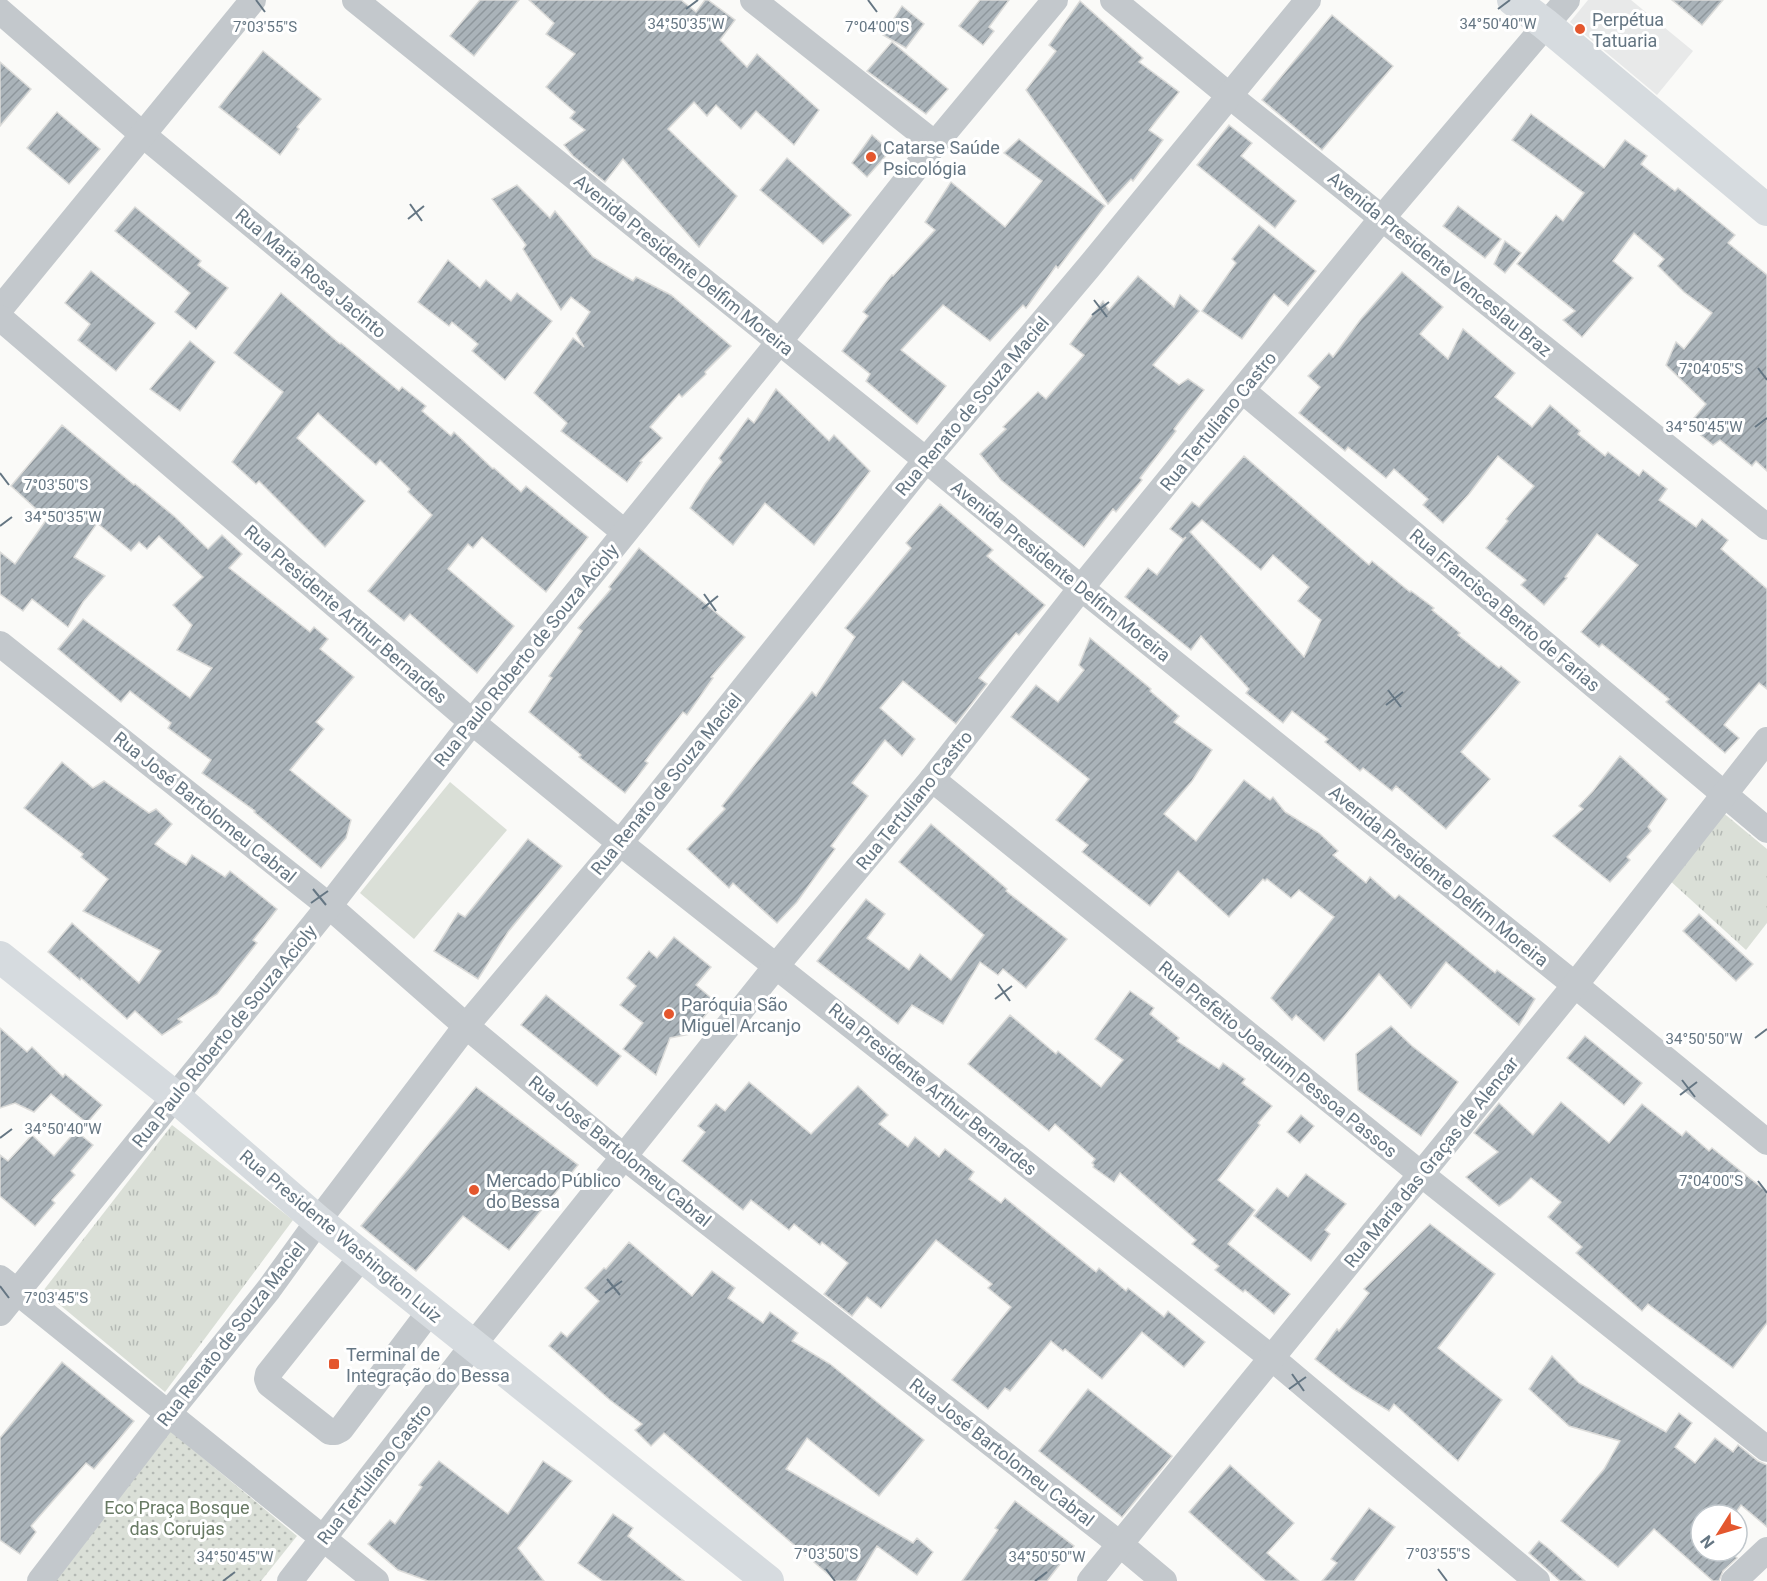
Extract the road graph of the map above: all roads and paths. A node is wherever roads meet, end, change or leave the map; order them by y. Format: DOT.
graph roads {
  1 [pos="253,0"];
  2 [pos="355,0"];
  3 [pos="753,0"];
  4 [pos="1055,0"];
  5 [pos="1113,0"];
  6 [pos="1308,0"];
  7 [pos="1513,0"];
  8 [pos="1567,0"];
  9 [pos="0,11"];
  10 [pos="1545,24"];
  11 [pos="1231,97"];
  12 [pos="142,134"];
  13 [pos="935,144"];
  14 [pos="1767,210"];
  15 [pos="1383,217"];
  16 [pos="0,309"];
  17 [pos="0,318"];
  18 [pos="778,342"];
  19 [pos="1243,391"];
  20 [pos="926,460"];
  21 [pos="1767,527"];
  22 [pos="624,532"];
  23 [pos="1081,588"];
  24 [pos="0,644"];
  25 [pos="472,722"];
  26 [pos="1767,740"];
  27 [pos="932,779"];
  28 [pos="1724,793"];
  29 [pos="1767,830"];
  30 [pos="620,843"];
  31 [pos="329,906"];
  32 [pos="0,957"];
  33 [pos="777,965"];
  34 [pos="1575,985"];
  35 [pos="466,1026"];
  36 [pos="174,1096"];
  37 [pos="1767,1142"];
  38 [pos="624,1156"];
  39 [pos="1421,1174"];
  40 [pos="318,1221"];
  41 [pos="362,1256"];
  42 [pos="8,1285"];
  43 [pos="430,1311"];
  44 [pos="0,1312"];
  45 [pos="474,1344"];
  46 [pos="1273,1359"];
  47 [pos="168,1414"];
  48 [pos="1767,1449"];
  49 [pos="324,1539"];
  50 [pos="1122,1545"];
  51 [pos="1767,1550"];
  52 [pos="40,1581"];
  53 [pos="290,1581"];
  54 [pos="376,1581"];
  55 [pos="768,1581"];
  56 [pos="1090,1581"];
  57 [pos="1164,1581"];
  58 [pos="1537,1581"];
  59 [pos="1734,1581"];
  1 -- 12 [label="street"];
  2 -- 18 [label="street, Avenida Presidente Delfim Moreira"];
  3 -- 13 [label="street"];
  4 -- 13 [label="street, Rua Paulo Roberto de Souza Acioly"];
  5 -- 11 [label="street, Avenida Presidente Venceslau Braz"];
  6 -- 11 [label="street, Rua Renato de Souza Maciel"];
  7 -- 10 [label="main road"];
  8 -- 10 [label="street, Rua Tertuliano Castro"];
  9 -- 12 [label="street, Rua Maria Rosa Jacinto"];
  10 -- 14 [label="main road"];
  10 -- 15 [label="street, Rua Tertuliano Castro"];
  11 -- 15 [label="street, Avenida Presidente Venceslau Braz"];
  11 -- 20 [label="street, Rua Renato de Souza Maciel"];
  12 -- 16 [label="street"];
  12 -- 22 [label="street, Rua Maria Rosa Jacinto"];
  13 -- 18 [label="street, Rua Paulo Roberto de Souza Acioly"];
  15 -- 19 [label="street, Rua Tertuliano Castro"];
  15 -- 21 [label="street, Avenida Presidente Venceslau Braz"];
  17 -- 25 [label="street, Rua Presidente Arthur Bernardes"];
  18 -- 20 [label="street, Avenida Presidente Delfim Moreira"];
  18 -- 22 [label="street, Rua Paulo Roberto de Souza Acioly"];
  19 -- 23 [label="street, Rua Tertuliano Castro"];
  19 -- 28 [label="street, Rua Francisca Bento de Farias"];
  20 -- 23 [label="street, Avenida Presidente Delfim Moreira"];
  20 -- 30 [label="street, Rua Renato de Souza Maciel"];
  22 -- 25 [label="street, Rua Paulo Roberto de Souza Acioly"];
  23 -- 27 [label="street, Rua Tertuliano Castro"];
  23 -- 34 [label="street, Avenida Presidente Delfim Moreira"];
  24 -- 31 [label="street, Rua José Bartolomeu Cabral"];
  25 -- 30 [label="street, Rua Presidente Arthur Bernardes"];
  25 -- 31 [label="street, Rua Paulo Roberto de Souza Acioly"];
  26 -- 28 [label="street, Rua Maria das Graças de Alencar"];
  27 -- 33 [label="street, Rua Tertuliano Castro"];
  27 -- 39 [label="street, Rua Prefeito Joaquim Pessoa Passos"];
  28 -- 29 [label="street, Rua Francisca Bento de Farias"];
  28 -- 34 [label="street, Rua Maria das Graças de Alencar"];
  30 -- 33 [label="street, Rua Presidente Arthur Bernardes"];
  30 -- 35 [label="street, Rua Renato de Souza Maciel"];
  31 -- 35 [label="street, Rua José Bartolomeu Cabral"];
  31 -- 36 [label="street, Rua Paulo Roberto de Souza Acioly"];
  32 -- 36 [label="main road, Rua Presidente Washington Luiz"];
  33 -- 38 [label="street, Rua Tertuliano Castro"];
  33 -- 46 [label="street, Rua Presidente Arthur Bernardes"];
  34 -- 37 [label="street, Avenida Presidente Delfim Moreira"];
  34 -- 39 [label="street, Rua Maria das Graças de Alencar"];
  35 -- 38 [label="street, Rua José Bartolomeu Cabral"];
  35 -- 40 [label="street, Rua Renato de Souza Maciel"];
  36 -- 40 [label="main road, Rua Presidente Washington Luiz"];
  36 -- 42 [label="street, Rua Paulo Roberto de Souza Acioly"];
  38 -- 45 [label="street, Rua Tertuliano Castro"];
  38 -- 50 [label="street, Rua José Bartolomeu Cabral"];
  39 -- 46 [label="street, Rua Maria das Graças de Alencar"];
  39 -- 48 [label="street, Rua Prefeito Joaquim Pessoa Passos"];
  40 -- 41 [label="main road, Rua Presidente Washington Luiz"];
  40 -- 47 [label="street, Rua Renato de Souza Maciel"];
  41 -- 43 [label="main road, Rua Presidente Washington Luiz"];
  41 -- 43 [label="street"];
  42 -- 44 [label="street, Rua Paulo Roberto de Souza Acioly"];
  42 -- 47 [label="street"];
  43 -- 45 [label="main road, Rua Presidente Washington Luiz"];
  45 -- 49 [label="street, Rua Tertuliano Castro"];
  45 -- 55 [label="main road, Rua Presidente Washington Luiz"];
  46 -- 50 [label="street, Rua Maria das Graças de Alencar"];
  46 -- 58 [label="street, Rua Presidente Arthur Bernardes"];
  47 -- 49 [label="street"];
  47 -- 52 [label="street, Rua Renato de Souza Maciel"];
  49 -- 53 [label="street, Rua Tertuliano Castro"];
  49 -- 54 [label="street"];
  50 -- 56 [label="street, Rua Maria das Graças de Alencar"];
  50 -- 57 [label="street, Rua José Bartolomeu Cabral"];
  51 -- 59 [label="street"];
}
